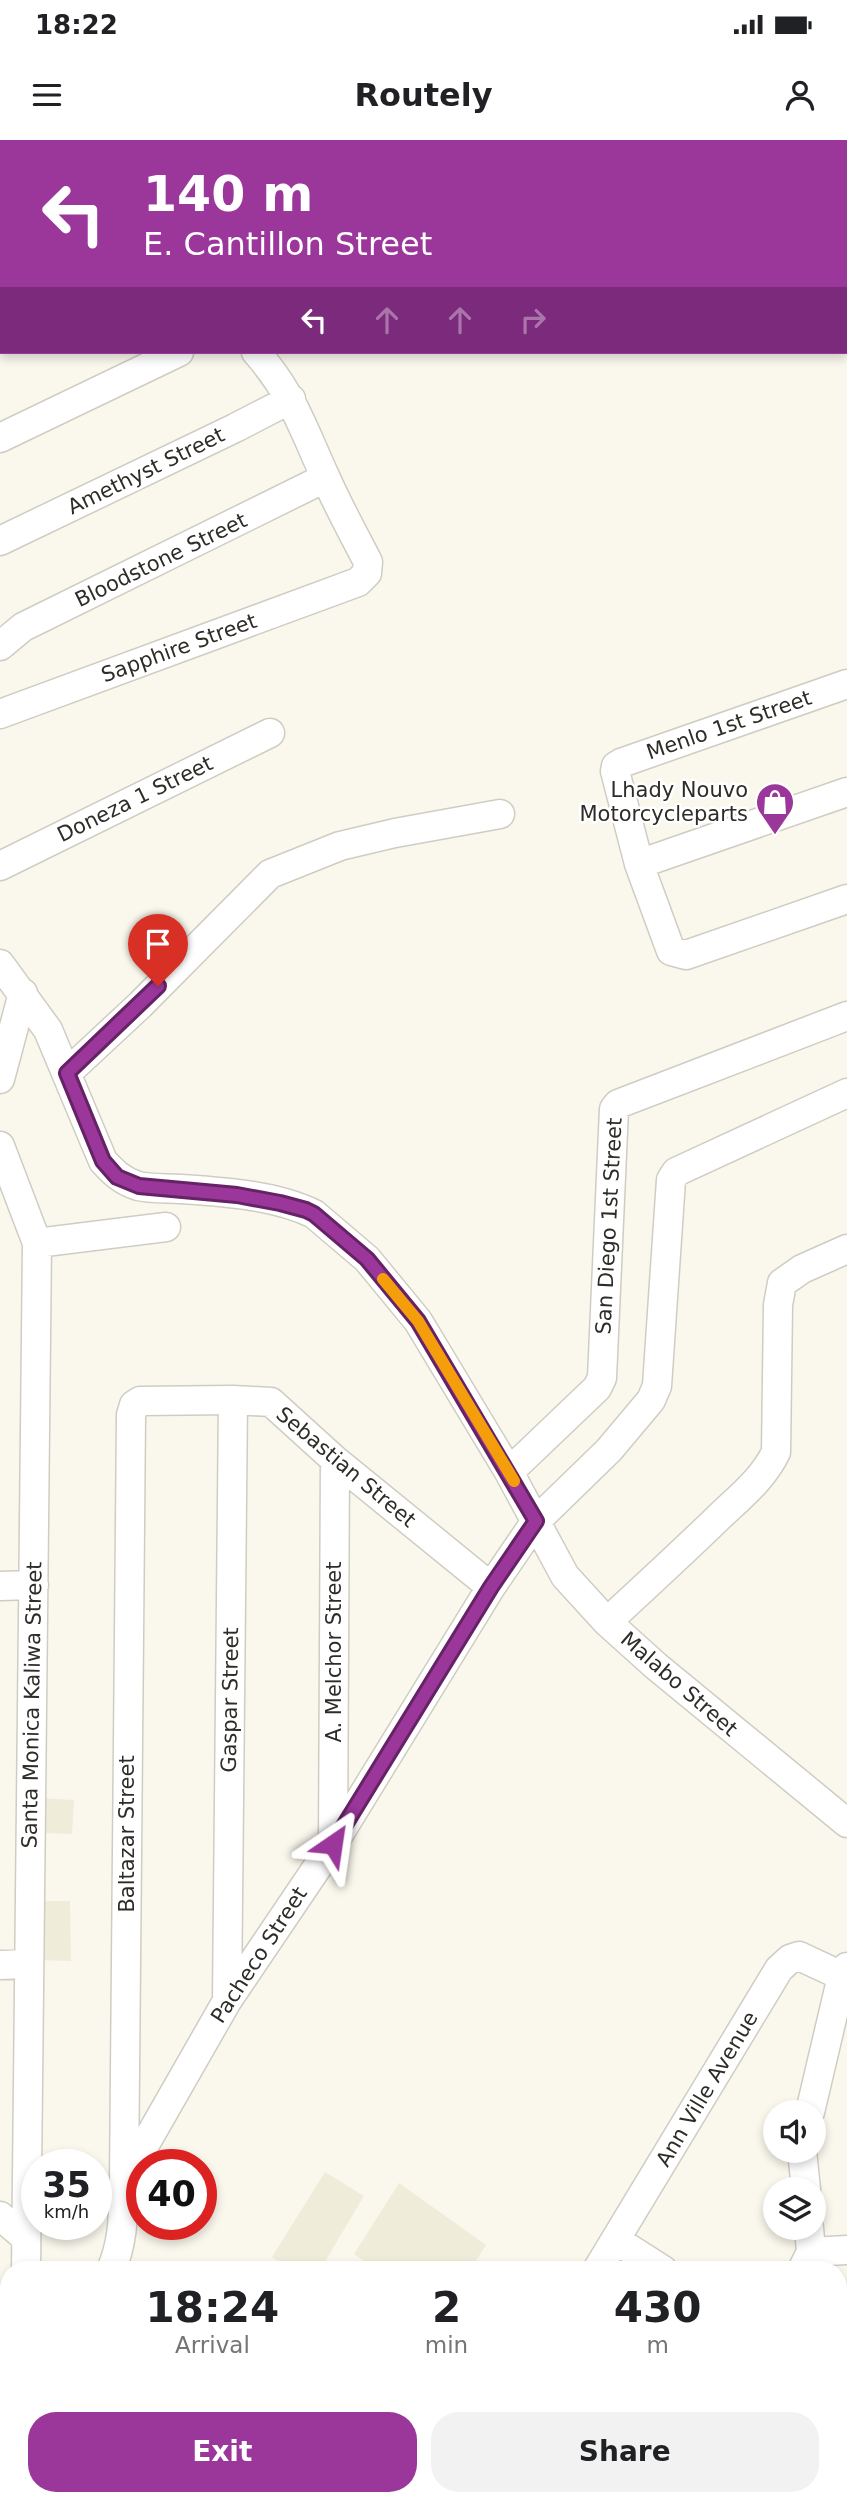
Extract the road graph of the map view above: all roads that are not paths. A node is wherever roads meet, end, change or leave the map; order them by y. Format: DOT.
graph roads {
  1 [pos="175,354"];
  2 [pos="258,354"];
  3 [pos="291,399"];
  4 [pos="0,438"];
  5 [pos="325,478"];
  6 [pos="0,541"];
  7 [pos="2,636"];
  8 [pos="847,684"];
  9 [pos="0,714"];
  10 [pos="270,733"];
  11 [pos="847,792"];
  12 [pos="500,814"];
  13 [pos="639,864"];
  14 [pos="0,866"];
  15 [pos="847,899"];
  16 [pos="0,964"];
  17 [pos="23,993"];
  18 [pos="847,1016"];
  19 [pos="67,1073"];
  20 [pos="0,1079"];
  21 [pos="847,1093"];
  22 [pos="0,1146"];
  23 [pos="166,1227"];
  24 [pos="37,1243"];
  25 [pos="847,1249"];
  26 [pos="233,1400"];
  27 [pos="140,1401"];
  28 [pos="335,1460"];
  29 [pos="509,1472"];
  30 [pos="536,1521"];
  31 [pos="0,1586"];
  32 [pos="34,1586"];
  33 [pos="491,1587"];
  34 [pos="607,1622"];
  35 [pos="847,1823"];
  36 [pos="333,1844"];
  37 [pos="29,1964"];
  38 [pos="0,1965"];
  39 [pos="845,1972"];
  40 [pos="227,2001"];
  41 [pos="813,2100"];
  42 [pos="27,2149"];
  43 [pos="124,2181"];
  44 [pos="0,2216"];
  45 [pos="21,2234"];
  46 [pos="26,2240"];
  47 [pos="616,2240"];
  48 [pos="808,2250"];
  49 [pos="847,2250"];
  50 [pos="26,2261"];
  51 [pos="115,2261"];
  52 [pos="603,2261"];
  53 [pos="649,2261"];
  1 -- 4 [label="street"];
  2 -- 3 [label="street"];
  3 -- 5 [label="street"];
  3 -- 6 [label="street, Amethyst Street"];
  5 -- 7 [label="street, Bloodstone Street"];
  5 -- 9 [label="street, Sapphire Street"];
  8 -- 13 [label="street, Menlo 1st Street"];
  10 -- 14 [label="street, Doneza 1 Street"];
  11 -- 13 [label="street"];
  12 -- 19 [label="street"];
  13 -- 15 [label="street"];
  16 -- 17 [label="street, Malabo Street"];
  17 -- 19 [label="street, Malabo Street"];
  17 -- 20 [label="street"];
  18 -- 29 [label="street, San Diego 1st Street"];
  19 -- 29 [label="street, Malabo Street"];
  21 -- 30 [label="street, Pacheco Street"];
  22 -- 24 [label="street, Santa Monica Kaliwa Street"];
  23 -- 24 [label="street"];
  24 -- 32 [label="street, Santa Monica Kaliwa Street"];
  25 -- 34 [label="street"];
  26 -- 27 [label="street, Sebastian Street"];
  26 -- 28 [label="street, Sebastian Street"];
  26 -- 40 [label="street, Gaspar Street"];
  27 -- 43 [label="street, Baltazar Street"];
  28 -- 33 [label="street, Sebastian Street"];
  28 -- 36 [label="street, A. Melchor Street"];
  29 -- 30 [label="street, Malabo Street"];
  30 -- 33 [label="street, Pacheco Street"];
  30 -- 34 [label="street, Malabo Street"];
  31 -- 32 [label="street"];
  32 -- 37 [label="street, Santa Monica Kaliwa Street"];
  33 -- 36 [label="street, Pacheco Street"];
  34 -- 35 [label="street, Malabo Street"];
  36 -- 40 [label="street, Pacheco Street"];
  37 -- 38 [label="street"];
  37 -- 42 [label="street, Santa Monica Kaliwa Street"];
  39 -- 41 [label="street, Ann Ville Avenue"];
  39 -- 47 [label="street, Ann Ville Avenue"];
  40 -- 43 [label="street, Pacheco Street"];
  43 -- 51 [label="street, Baltazar Street"];
  44 -- 45 [label="street"];
  46 -- 50 [label="street, Santa Monica Kaliwa Street"];
  47 -- 52 [label="street, Ann Ville Avenue"];
  47 -- 53 [label="street"];
  48 -- 49 [label="street"];
}
